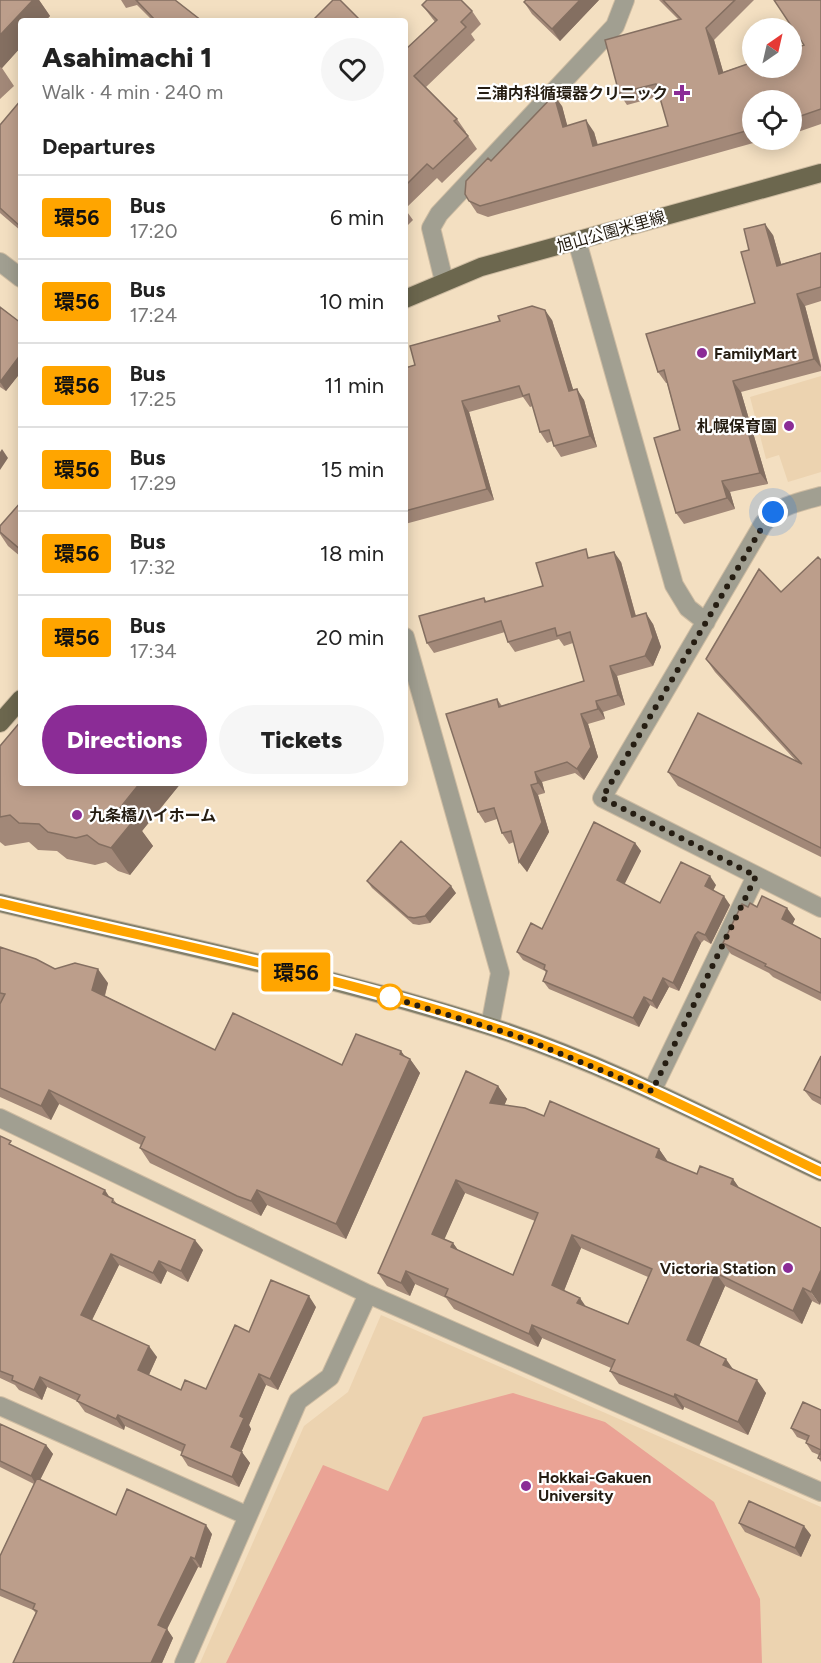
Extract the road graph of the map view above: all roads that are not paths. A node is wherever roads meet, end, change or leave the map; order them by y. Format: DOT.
graph roads {
  1 [pos="625,0"];
  2 [pos="640,0"];
  3 [pos="615,26"];
  4 [pos="821,172"];
  5 [pos="577,241"];
  6 [pos="0,262"];
  7 [pos="18,276"];
  8 [pos="444,281"];
  9 [pos="408,298"];
  10 [pos="821,496"];
  11 [pos="706,622"];
  12 [pos="408,648"];
  13 [pos="18,702"];
  14 [pos="0,723"];
  15 [pos="756,876"];
  16 [pos="0,903"];
  17 [pos="821,908"];
  18 [pos="490,1026"];
  19 [pos="652,1091"];
  20 [pos="0,1118"];
  21 [pos="821,1172"];
  22 [pos="368,1294"];
  23 [pos="0,1406"];
  24 [pos="821,1492"];
  25 [pos="248,1516"];
  26 [pos="184,1663"];
  1 -- 3 [label="street"];
  2 -- 3 [label="street"];
  3 -- 8 [label="street"];
  4 -- 5 [label="main road, 旭山公園米里線"];
  5 -- 8 [label="main road, 旭山公園米里線"];
  5 -- 11 [label="street"];
  6 -- 7 [label="street"];
  8 -- 9 [label="main road, 旭山公園米里線"];
  10 -- 11 [label="street"];
  11 -- 15 [label="street"];
  12 -- 18 [label="street"];
  13 -- 14 [label="main road"];
  15 -- 17 [label="street"];
  15 -- 19 [label="street"];
  16 -- 18 [label="street"];
  18 -- 19 [label="street"];
  19 -- 21 [label="street"];
  20 -- 22 [label="street"];
  22 -- 24 [label="street"];
  22 -- 25 [label="street"];
  23 -- 25 [label="street"];
  25 -- 26 [label="street"];
}
